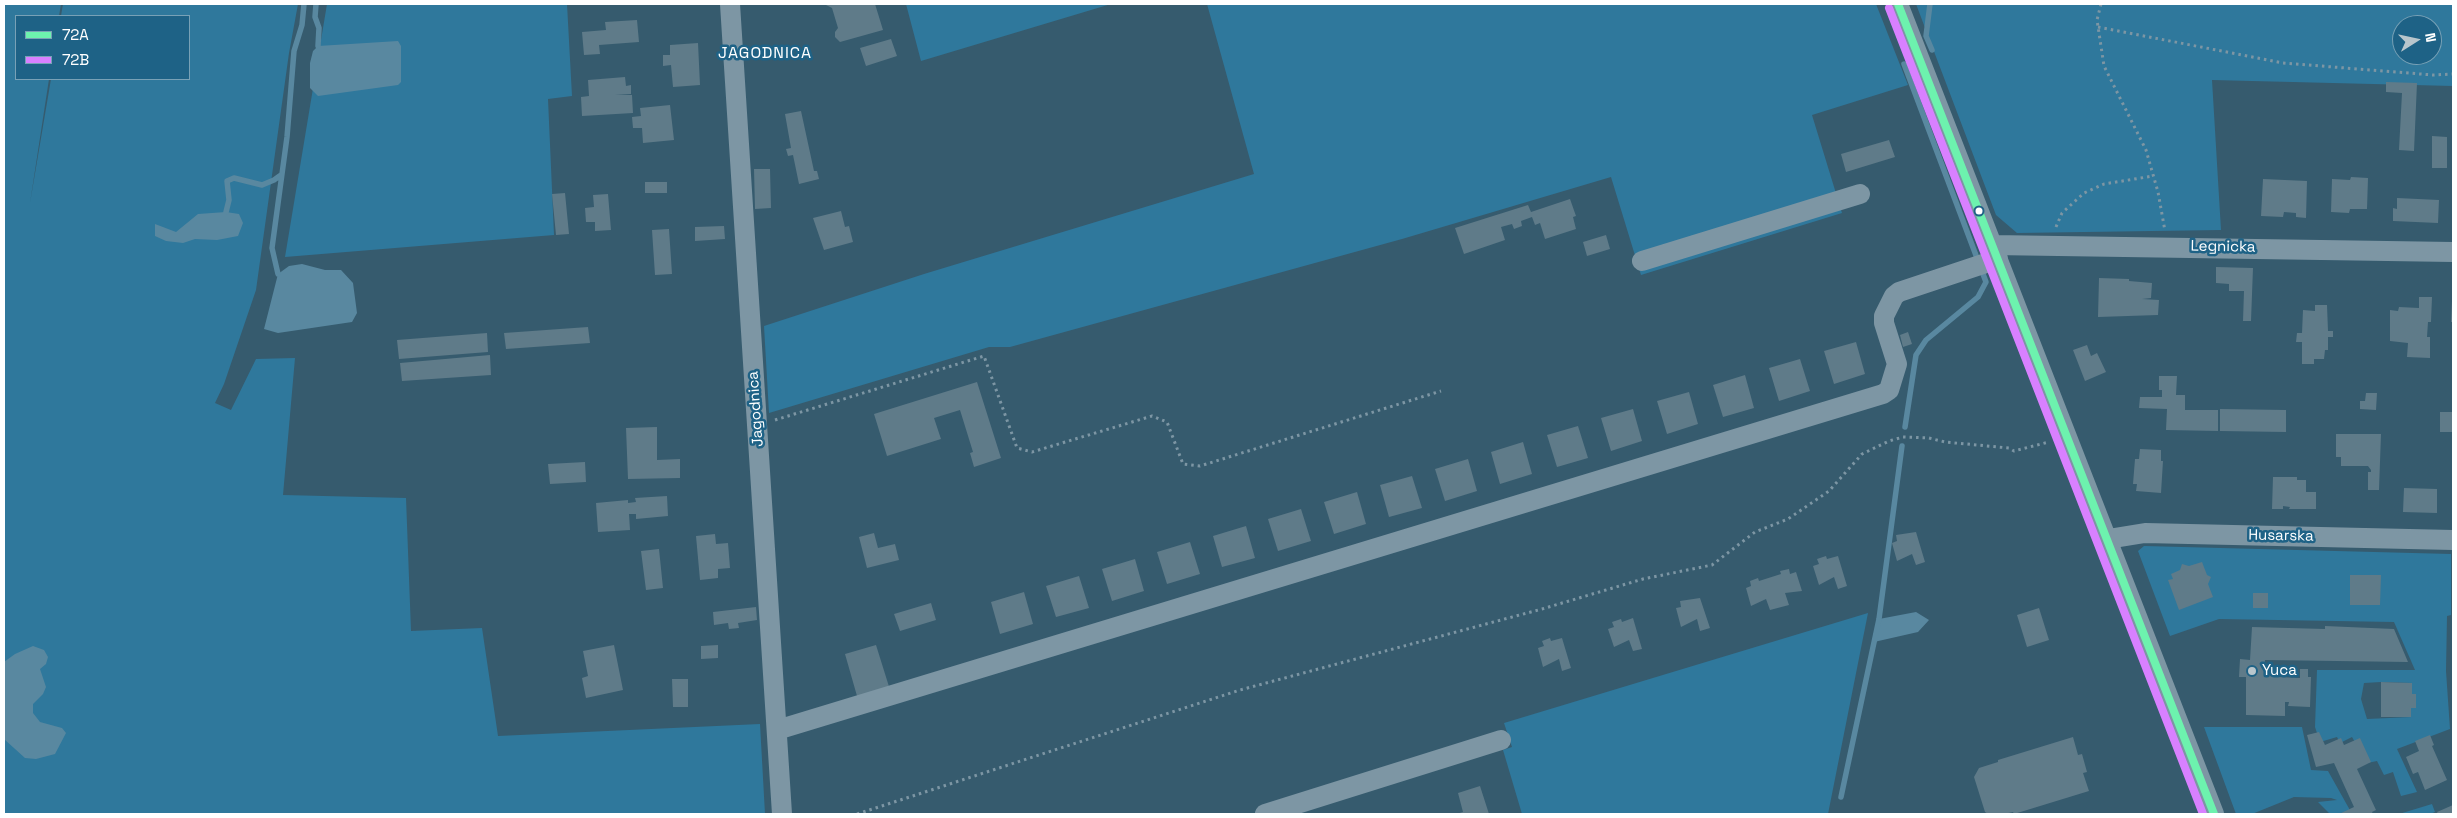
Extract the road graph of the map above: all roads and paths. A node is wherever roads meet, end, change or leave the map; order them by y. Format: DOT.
graph roads {
  1 [pos="730,4"];
  2 [pos="1898,4"];
  3 [pos="2101,4"];
  4 [pos="2098,27"];
  5 [pos="2453,74"];
  6 [pos="2153,176"];
  7 [pos="1860,194"];
  8 [pos="2047,245"];
  9 [pos="2168,246"];
  10 [pos="2453,252"];
  11 [pos="1987,259"];
  12 [pos="1642,261"];
  13 [pos="1441,391"];
  14 [pos="758,426"];
  15 [pos="2073,449"];
  16 [pos="2108,539"];
  17 [pos="2453,540"];
  18 [pos="777,730"];
  19 [pos="1500,740"];
  20 [pos="782,814"];
  21 [pos="857,814"];
  22 [pos="1265,814"];
  23 [pos="2214,814"];
  1 -- 14 [label="street, Jagodnica"];
  2 -- 11 [label="street"];
  3 -- 4 [label="path"];
  4 -- 5 [label="path"];
  4 -- 6 [label="path"];
  6 -- 8 [label="path"];
  6 -- 9 [label="path"];
  7 -- 12 [label="street"];
  8 -- 9 [label="street, Legnicka"];
  8 -- 11 [label="street, Legnicka"];
  9 -- 10 [label="street, Legnicka"];
  11 -- 15 [label="street"];
  11 -- 18 [label="street, Legnicka"];
  13 -- 14 [label="path"];
  14 -- 18 [label="street, Jagodnica"];
  15 -- 16 [label="street"];
  15 -- 21 [label="path"];
  16 -- 17 [label="street, Husarska"];
  16 -- 23 [label="street"];
  18 -- 20 [label="street, Jagodnica"];
  19 -- 22 [label="street"];
}
